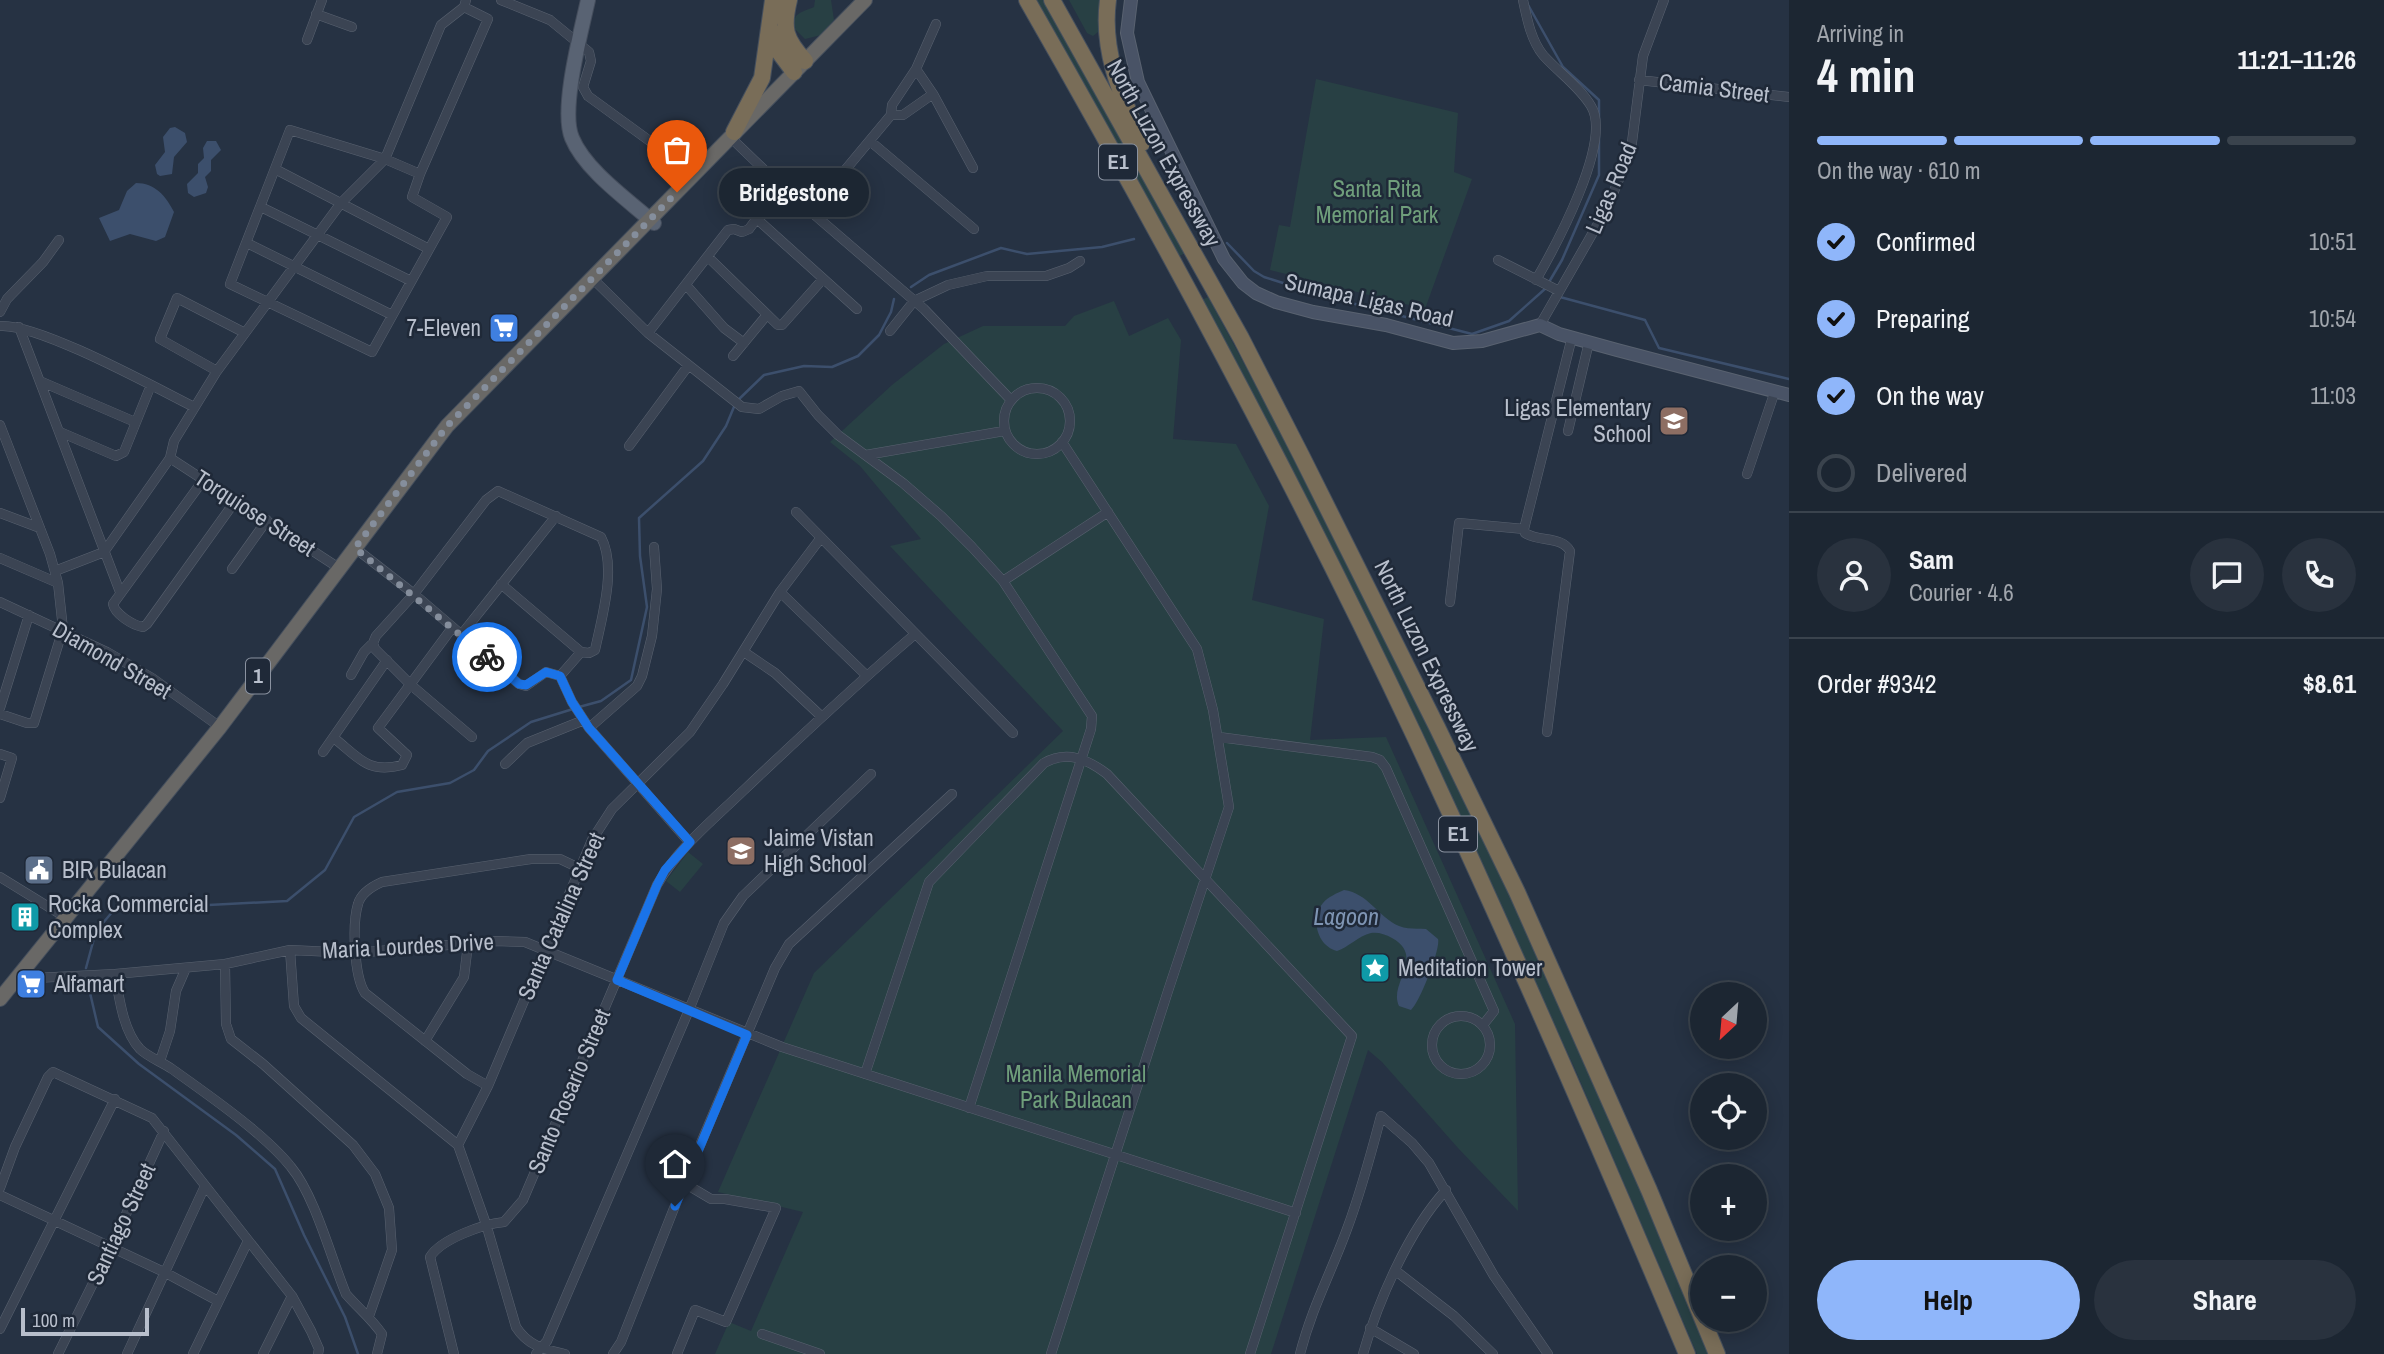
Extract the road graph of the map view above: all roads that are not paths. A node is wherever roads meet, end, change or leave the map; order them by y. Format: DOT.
graph roads {
  1 [pos="321,0"];
  2 [pos="501,0"];
  3 [pos="588,0"];
  4 [pos="773,0"];
  5 [pos="789,0"];
  6 [pos="865,0"];
  7 [pos="1027,0"];
  8 [pos="1052,0"];
  9 [pos="1108,0"];
  10 [pos="1131,0"];
  11 [pos="1523,0"];
  12 [pos="1664,0"];
  13 [pos="465,4"];
  14 [pos="316,15"];
  15 [pos="936,24"];
  16 [pos="771,25"];
  17 [pos="352,27"];
  18 [pos="307,40"];
  19 [pos="579,43"];
  20 [pos="799,67"];
  21 [pos="916,69"];
  22 [pos="1639,80"];
  23 [pos="933,94"];
  24 [pos="1789,97"];
  25 [pos="891,115"];
  26 [pos="732,135"];
  27 [pos="870,141"];
  28 [pos="384,159"];
  29 [pos="973,168"];
  30 [pos="275,169"];
  31 [pos="1147,169"];
  32 [pos="420,174"];
  33 [pos="695,174"];
  34 [pos="781,186"];
  35 [pos="341,203"];
  36 [pos="261,207"];
  37 [pos="811,211"];
  38 [pos="757,219"];
  39 [pos="654,223"];
  40 [pos="974,229"];
  41 [pos="317,235"];
  42 [pos="58,240"];
  43 [pos="247,243"];
  44 [pos="429,249"];
  45 [pos="708,257"];
  46 [pos="1499,260"];
  47 [pos="1080,261"];
  48 [pos="294,267"];
  49 [pos="593,279"];
  50 [pos="823,279"];
  51 [pos="411,281"];
  52 [pos="1539,282"];
  53 [pos="686,285"];
  54 [pos="1556,290"];
  55 [pos="914,301"];
  56 [pos="268,303"];
  57 [pos="857,309"];
  58 [pos="0,312"];
  59 [pos="392,315"];
  60 [pos="766,316"];
  61 [pos="1541,325"];
  62 [pos="0,326"];
  63 [pos="19,327"];
  64 [pos="890,331"];
  65 [pos="245,333"];
  66 [pos="648,333"];
  67 [pos="1572,337"];
  68 [pos="1589,342"];
  69 [pos="744,343"];
  70 [pos="733,356"];
  71 [pos="688,366"];
  72 [pos="217,370"];
  73 [pos="42,382"];
  74 [pos="151,385"];
  75 [pos="1775,391"];
  76 [pos="1789,395"];
  77 [pos="1010,399"];
  78 [pos="194,407"];
  79 [pos="135,422"];
  80 [pos="0,425"];
  81 [pos="1568,430"];
  82 [pos="1004,431"];
  83 [pos="60,432"];
  84 [pos="1062,442"];
  85 [pos="629,446"];
  86 [pos="866,455"];
  87 [pos="170,458"];
  88 [pos="1747,474"];
  89 [pos="204,479"];
  90 [pos="236,500"];
  91 [pos="796,512"];
  92 [pos="1108,512"];
  93 [pos="0,513"];
  94 [pos="556,516"];
  95 [pos="267,520"];
  96 [pos="40,528"];
  97 [pos="1524,529"];
  98 [pos="820,538"];
  99 [pos="654,547"];
  100 [pos="355,548"];
  101 [pos="104,552"];
  102 [pos="0,558"];
  103 [pos="339,568"];
  104 [pos="232,569"];
  105 [pos="55,571"];
  106 [pos="1003,581"];
  107 [pos="58,583"];
  108 [pos="501,584"];
  109 [pos="120,592"];
  110 [pos="780,592"];
  111 [pos="414,594"];
  112 [pos="0,602"];
  113 [pos="1450,602"];
  114 [pos="29,615"];
  115 [pos="452,628"];
  116 [pos="63,629"];
  117 [pos="461,635"];
  118 [pos="914,635"];
  119 [pos="373,643"];
  120 [pos="581,652"];
  121 [pos="744,652"];
  122 [pos="387,660"];
  123 [pos="351,675"];
  124 [pos="866,675"];
  125 [pos="560,676"];
  126 [pos="411,685"];
  127 [pos="0,708"];
  128 [pos="0,714"];
  129 [pos="821,717"];
  130 [pos="585,722"];
  131 [pos="220,727"];
  132 [pos="1547,732"];
  133 [pos="1013,733"];
  134 [pos="472,737"];
  135 [pos="1219,737"];
  136 [pos="334,738"];
  137 [pos="323,752"];
  138 [pos="0,754"];
  139 [pos="1081,758"];
  140 [pos="505,764"];
  141 [pos="871,774"];
  142 [pos="639,783"];
  143 [pos="952,794"];
  144 [pos="0,798"];
  145 [pos="690,842"];
  146 [pos="579,868"];
  147 [pos="0,877"];
  148 [pos="1205,877"];
  149 [pos="65,917"];
  150 [pos="468,944"];
  151 [pos="545,949"];
  152 [pos="290,950"];
  153 [pos="355,953"];
  154 [pos="225,964"];
  155 [pos="186,968"];
  156 [pos="115,974"];
  157 [pos="15,979"];
  158 [pos="617,980"];
  159 [pos="0,999"];
  160 [pos="689,1010"];
  161 [pos="1483,1025"];
  162 [pos="747,1035"];
  163 [pos="425,1041"];
  164 [pos="160,1061"];
  165 [pos="865,1074"];
  166 [pos="488,1086"];
  167 [pos="115,1099"];
  168 [pos="969,1108"];
  169 [pos="164,1131"];
  170 [pos="458,1146"];
  171 [pos="1115,1154"];
  172 [pos="684,1183"];
  173 [pos="205,1186"];
  174 [pos="0,1188"];
  175 [pos="1446,1190"];
  176 [pos="0,1195"];
  177 [pos="1296,1213"];
  178 [pos="54,1219"];
  179 [pos="486,1224"];
  180 [pos="248,1241"];
  181 [pos="111,1247"];
  182 [pos="1396,1271"];
  183 [pos="166,1273"];
  184 [pos="292,1296"];
  185 [pos="218,1301"];
  186 [pos="369,1316"];
  187 [pos="1370,1328"];
  188 [pos="0,1329"];
  189 [pos="762,1334"];
  190 [pos="538,1351"];
  191 [pos="58,1354"];
  192 [pos="127,1354"];
  193 [pos="193,1354"];
  194 [pos="263,1354"];
  195 [pos="318,1354"];
  196 [pos="377,1354"];
  197 [pos="454,1354"];
  198 [pos="565,1354"];
  199 [pos="613,1354"];
  200 [pos="677,1354"];
  201 [pos="820,1354"];
  202 [pos="1051,1354"];
  203 [pos="1250,1354"];
  204 [pos="1300,1354"];
  205 [pos="1363,1354"];
  206 [pos="1414,1354"];
  207 [pos="1493,1354"];
  208 [pos="1548,1354"];
  209 [pos="1687,1354"];
  210 [pos="1717,1354"];
  1 -- 14 [label="street"];
  2 -- 19 [label="street"];
  3 -- 19 [label="main road"];
  4 -- 16 [label="highway"];
  5 -- 20 [label="highway"];
  6 -- 20 [label="highway, 1"];
  7 -- 209 [label="highway, North Luzon Expressway / E1"];
  8 -- 31 [label="highway, North Luzon Expressway / E1"];
  9 -- 31 [label="highway"];
  10 -- 61 [label="main road, Sumapa Ligas Road"];
  11 -- 52 [label="street"];
  12 -- 22 [label="street, Ligas Road"];
  13 -- 28 [label="street"];
  13 -- 32 [label="street"];
  14 -- 17 [label="street"];
  14 -- 18 [label="street"];
  15 -- 21 [label="street"];
  16 -- 20 [label="highway"];
  16 -- 26 [label="highway"];
  19 -- 33 [label="street"];
  19 -- 39 [label="main road"];
  20 -- 26 [label="highway, 1"];
  21 -- 23 [label="street"];
  21 -- 25 [label="street"];
  22 -- 24 [label="street, Camia Street"];
  22 -- 54 [label="street, Ligas Road"];
  23 -- 25 [label="street"];
  23 -- 29 [label="street"];
  25 -- 27 [label="street"];
  26 -- 33 [label="highway, 1"];
  26 -- 34 [label="street"];
  27 -- 37 [label="street"];
  27 -- 40 [label="street"];
  28 -- 30 [label="street"];
  28 -- 32 [label="street"];
  28 -- 35 [label="street"];
  30 -- 35 [label="street"];
  30 -- 36 [label="street"];
  31 -- 210 [label="highway, North Luzon Expressway / E1"];
  32 -- 44 [label="street"];
  33 -- 49 [label="highway, 1"];
  34 -- 37 [label="street"];
  34 -- 38 [label="street"];
  35 -- 41 [label="street"];
  35 -- 44 [label="street"];
  36 -- 41 [label="street"];
  36 -- 43 [label="street"];
  37 -- 55 [label="street"];
  38 -- 45 [label="street"];
  38 -- 50 [label="street"];
  41 -- 48 [label="street"];
  41 -- 51 [label="street"];
  42 -- 58 [label="street"];
  43 -- 48 [label="street"];
  43 -- 56 [label="street"];
  44 -- 51 [label="street"];
  45 -- 53 [label="street"];
  45 -- 60 [label="street"];
  46 -- 52 [label="street"];
  47 -- 55 [label="street"];
  48 -- 56 [label="street"];
  48 -- 59 [label="street"];
  49 -- 66 [label="street"];
  49 -- 100 [label="highway, 1"];
  50 -- 57 [label="street"];
  50 -- 60 [label="street"];
  51 -- 59 [label="street"];
  52 -- 54 [label="street"];
  53 -- 66 [label="street"];
  53 -- 69 [label="street"];
  54 -- 61 [label="street, Ligas Road"];
  55 -- 64 [label="street"];
  55 -- 77 [label="street"];
  56 -- 59 [label="street"];
  56 -- 65 [label="street"];
  60 -- 69 [label="street"];
  61 -- 67 [label="main road"];
  62 -- 63 [label="street"];
  63 -- 73 [label="street"];
  63 -- 74 [label="street"];
  65 -- 72 [label="street"];
  65 -- 72 [label="street"];
  66 -- 71 [label="street"];
  67 -- 68 [label="main road"];
  67 -- 97 [label="street"];
  68 -- 75 [label="main road"];
  68 -- 81 [label="street"];
  69 -- 70 [label="street"];
  71 -- 85 [label="street"];
  71 -- 86 [label="street"];
  72 -- 78 [label="street"];
  73 -- 79 [label="street"];
  73 -- 83 [label="street"];
  74 -- 78 [label="street"];
  74 -- 79 [label="street"];
  75 -- 76 [label="main road"];
  75 -- 88 [label="street"];
  77 -- 82 [label="street"];
  77 -- 84 [label="street"];
  78 -- 87 [label="street"];
  79 -- 83 [label="street"];
  80 -- 96 [label="street"];
  82 -- 84 [label="street"];
  82 -- 86 [label="street"];
  83 -- 101 [label="street"];
  84 -- 92 [label="street"];
  86 -- 106 [label="street"];
  87 -- 89 [label="street, Torquiose Street"];
  87 -- 101 [label="street"];
  89 -- 90 [label="street, Torquiose Street"];
  89 -- 109 [label="street"];
  90 -- 95 [label="street, Torquiose Street"];
  90 -- 109 [label="street"];
  91 -- 98 [label="street"];
  92 -- 106 [label="street"];
  92 -- 135 [label="street"];
  93 -- 96 [label="street"];
  94 -- 108 [label="street"];
  94 -- 111 [label="street"];
  94 -- 120 [label="street"];
  95 -- 103 [label="street, Torquiose Street"];
  95 -- 104 [label="street"];
  96 -- 105 [label="street"];
  97 -- 113 [label="street"];
  97 -- 132 [label="street"];
  98 -- 110 [label="street, Santa Catalina Street"];
  98 -- 118 [label="street"];
  99 -- 130 [label="street"];
  100 -- 103 [label="highway, 1"];
  100 -- 111 [label="street"];
  101 -- 105 [label="street"];
  101 -- 109 [label="street"];
  102 -- 107 [label="street"];
  103 -- 131 [label="highway, 1"];
  105 -- 107 [label="street"];
  106 -- 139 [label="street"];
  107 -- 116 [label="street"];
  108 -- 117 [label="street"];
  108 -- 120 [label="street"];
  110 -- 121 [label="street, Santa Catalina Street"];
  110 -- 124 [label="street"];
  111 -- 115 [label="street"];
  111 -- 119 [label="street"];
  112 -- 114 [label="street, Diamond Street"];
  114 -- 116 [label="street, Diamond Street"];
  114 -- 127 [label="street"];
  115 -- 117 [label="street"];
  115 -- 126 [label="street"];
  116 -- 128 [label="street"];
  116 -- 131 [label="street, Diamond Street"];
  117 -- 125 [label="street"];
  118 -- 124 [label="street, Santo Rosario Street"];
  118 -- 133 [label="street"];
  119 -- 122 [label="street"];
  119 -- 123 [label="street"];
  120 -- 125 [label="street"];
  121 -- 129 [label="street"];
  121 -- 142 [label="street, Santa Catalina Street"];
  122 -- 126 [label="street"];
  122 -- 136 [label="street"];
  124 -- 129 [label="street, Santo Rosario Street"];
  125 -- 130 [label="street"];
  126 -- 134 [label="street"];
  126 -- 136 [label="street"];
  129 -- 145 [label="street, Santo Rosario Street"];
  130 -- 140 [label="street"];
  130 -- 142 [label="street"];
  131 -- 149 [label="highway, 1"];
  135 -- 148 [label="street"];
  135 -- 161 [label="street"];
  136 -- 137 [label="street"];
  138 -- 144 [label="street"];
  139 -- 148 [label="street"];
  139 -- 165 [label="street"];
  139 -- 168 [label="street"];
  141 -- 160 [label="street"];
  142 -- 145 [label="street"];
  142 -- 146 [label="street, Santa Catalina Street"];
  143 -- 162 [label="street"];
  145 -- 158 [label="street, Santo Rosario Street"];
  146 -- 151 [label="street, Santa Catalina Street"];
  146 -- 153 [label="street"];
  147 -- 149 [label="street"];
  148 -- 171 [label="street"];
  148 -- 177 [label="street"];
  149 -- 157 [label="highway, 1"];
  150 -- 151 [label="street, Maria Lourdes Drive"];
  150 -- 153 [label="street, Maria Lourdes Drive"];
  150 -- 163 [label="street"];
  151 -- 158 [label="street, Maria Lourdes Drive"];
  151 -- 166 [label="street, Santa Catalina Street"];
  152 -- 153 [label="street, Maria Lourdes Drive"];
  152 -- 154 [label="street, Maria Lourdes Drive"];
  152 -- 170 [label="street"];
  153 -- 163 [label="street"];
  154 -- 155 [label="street, Maria Lourdes Drive"];
  154 -- 186 [label="street"];
  155 -- 156 [label="street, Maria Lourdes Drive"];
  155 -- 164 [label="street"];
  156 -- 157 [label="street, Maria Lourdes Drive"];
  156 -- 164 [label="street"];
  157 -- 159 [label="highway, 1"];
  158 -- 160 [label="street, Maria Lourdes Drive"];
  158 -- 179 [label="street, Santo Rosario Street"];
  160 -- 162 [label="street, Maria Lourdes Drive"];
  160 -- 190 [label="street"];
  161 -- 161 [label="street"];
  162 -- 165 [label="street, Maria Lourdes Drive"];
  162 -- 172 [label="street"];
  163 -- 166 [label="street"];
  164 -- 186 [label="street"];
  165 -- 168 [label="street, Maria Lourdes Drive"];
  166 -- 170 [label="street, Santa Catalina Street"];
  167 -- 169 [label="street"];
  167 -- 174 [label="street"];
  167 -- 178 [label="street"];
  168 -- 171 [label="street, Maria Lourdes Drive"];
  169 -- 173 [label="street"];
  169 -- 181 [label="street, Santiago Street"];
  170 -- 179 [label="street"];
  171 -- 177 [label="street, Maria Lourdes Drive"];
  171 -- 202 [label="street"];
  172 -- 199 [label="street"];
  172 -- 200 [label="street"];
  173 -- 180 [label="street"];
  173 -- 183 [label="street"];
  175 -- 182 [label="street"];
  175 -- 204 [label="street"];
  175 -- 208 [label="street"];
  176 -- 178 [label="street"];
  177 -- 203 [label="street"];
  178 -- 181 [label="street"];
  178 -- 188 [label="street"];
  179 -- 190 [label="street"];
  179 -- 197 [label="street, Santo Rosario Street"];
  180 -- 184 [label="street"];
  180 -- 185 [label="street"];
  181 -- 183 [label="street"];
  181 -- 191 [label="street, Santiago Street"];
  182 -- 187 [label="street"];
  182 -- 207 [label="street"];
  183 -- 185 [label="street"];
  183 -- 192 [label="street"];
  184 -- 194 [label="street"];
  184 -- 195 [label="street"];
  185 -- 193 [label="street"];
  186 -- 196 [label="street"];
  187 -- 205 [label="street"];
  187 -- 206 [label="street"];
  189 -- 201 [label="street"];
  190 -- 198 [label="street"];
}
